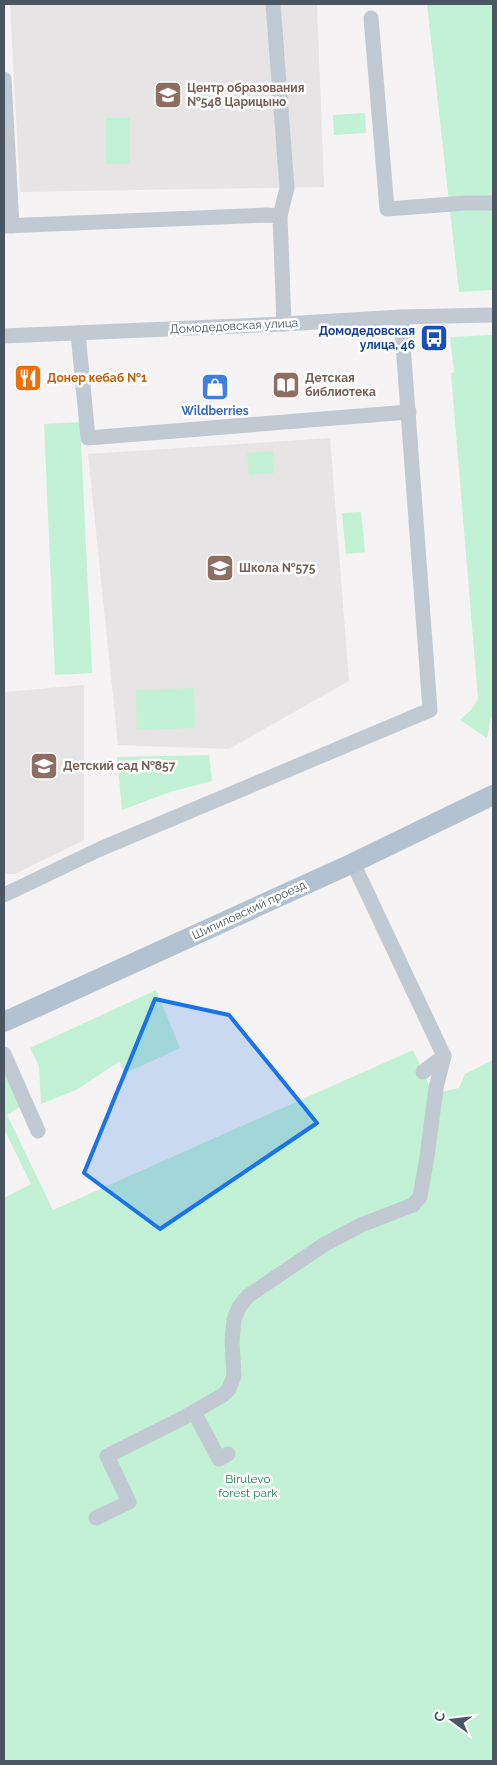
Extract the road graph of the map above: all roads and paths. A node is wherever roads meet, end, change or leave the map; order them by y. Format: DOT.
graph roads {
  1 [pos="273,4"];
  2 [pos="371,18"];
  3 [pos="4,79"];
  4 [pos="493,203"];
  5 [pos="280,216"];
  6 [pos="8,226"];
  7 [pos="493,315"];
  8 [pos="401,317"];
  9 [pos="284,324"];
  10 [pos="78,334"];
  11 [pos="4,336"];
  12 [pos="408,412"];
  13 [pos="493,795"];
  14 [pos="353,863"];
  15 [pos="4,895"];
  16 [pos="4,1022"];
  17 [pos="4,1054"];
  18 [pos="444,1056"];
  19 [pos="423,1072"];
  20 [pos="447,1088"];
  21 [pos="38,1131"];
  22 [pos="194,1412"];
  23 [pos="228,1454"];
  24 [pos="96,1518"];
  1 -- 5 [label="street"];
  2 -- 4 [label="street"];
  3 -- 6 [label="street"];
  5 -- 6 [label="street"];
  5 -- 9 [label="street"];
  7 -- 8 [label="street, Домодедовская улица"];
  8 -- 9 [label="street, Домодедовская улица"];
  8 -- 12 [label="street"];
  9 -- 10 [label="street, Домодедовская улица"];
  10 -- 11 [label="street, Домодедовская улица"];
  10 -- 12 [label="street"];
  12 -- 15 [label="street"];
  13 -- 14 [label="main road, Шипиловский проезд"];
  14 -- 16 [label="main road, Шипиловский проезд"];
  14 -- 18 [label="street"];
  17 -- 21 [label="street"];
  18 -- 19 [label="street"];
  18 -- 20 [label="street"];
  18 -- 22 [label="street"];
  22 -- 23 [label="street"];
  22 -- 24 [label="street"];
}
